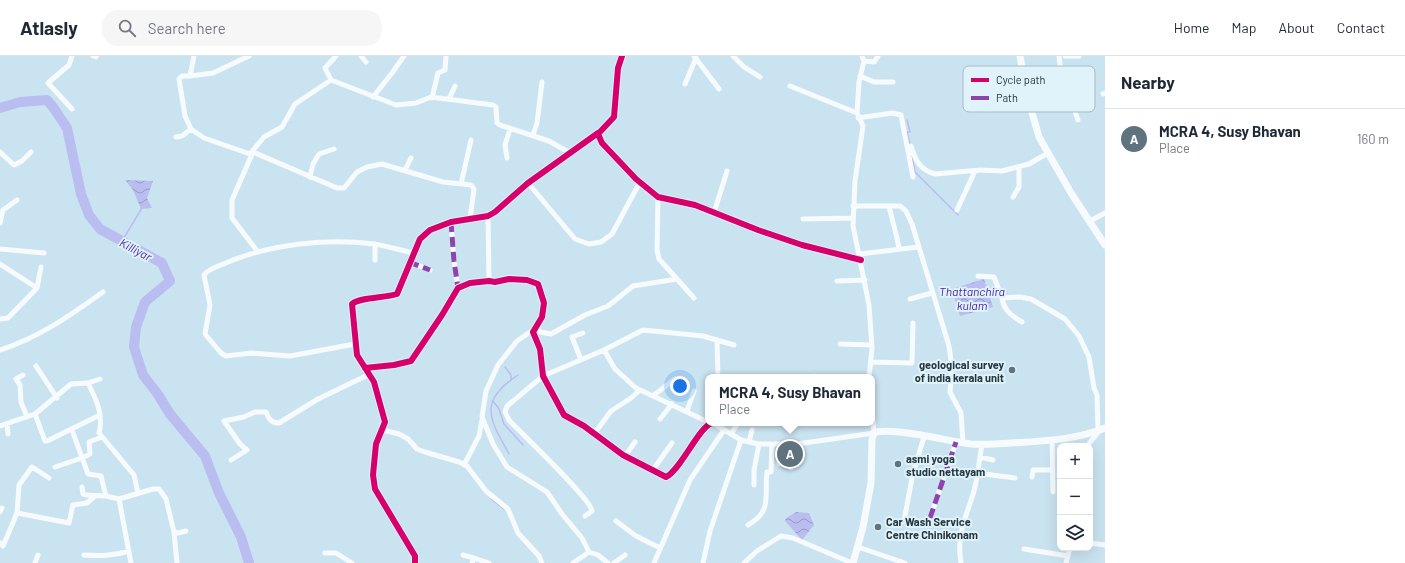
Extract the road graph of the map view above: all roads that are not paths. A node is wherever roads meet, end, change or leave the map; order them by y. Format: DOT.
graph roads {
  1 [pos="72,56"];
  2 [pos="194,56"];
  3 [pos="249,56"];
  4 [pos="336,56"];
  5 [pos="361,56"];
  6 [pos="404,56"];
  7 [pos="446,56"];
  8 [pos="622,56"];
  9 [pos="733,56"];
  10 [pos="878,56"];
  11 [pos="1020,56"];
  12 [pos="1059,56"];
  13 [pos="1065,56"];
  14 [pos="1079,56"];
  15 [pos="695,57"];
  16 [pos="863,58"];
  17 [pos="366,62"];
  18 [pos="1022,66"];
  19 [pos="1060,66"];
  20 [pos="190,76"];
  21 [pos="860,76"];
  22 [pos="760,77"];
  23 [pos="331,80"];
  24 [pos="542,82"];
  25 [pos="893,82"];
  26 [pos="685,84"];
  27 [pos="455,86"];
  28 [pos="790,86"];
  29 [pos="719,89"];
  30 [pos="373,96"];
  31 [pos="432,98"];
  32 [pos="449,99"];
  33 [pos="72,109"];
  34 [pos="1032,112"];
  35 [pos="1075,112"];
  36 [pos="857,116"];
  37 [pos="1078,120"];
  38 [pos="191,129"];
  39 [pos="510,129"];
  40 [pos="598,133"];
  41 [pos="533,135"];
  42 [pos="176,136"];
  43 [pos="471,140"];
  44 [pos="911,146"];
  45 [pos="334,149"];
  46 [pos="0,152"];
  47 [pos="31,152"];
  48 [pos="253,152"];
  49 [pos="570,153"];
  50 [pos="1048,153"];
  51 [pos="411,158"];
  52 [pos="508,158"];
  53 [pos="1019,167"];
  54 [pos="405,170"];
  55 [pos="727,171"];
  56 [pos="975,171"];
  57 [pos="310,177"];
  58 [pos="913,177"];
  59 [pos="640,182"];
  60 [pos="528,183"];
  61 [pos="461,184"];
  62 [pos="658,197"];
  63 [pos="1013,197"];
  64 [pos="17,200"];
  65 [pos="853,206"];
  66 [pos="889,206"];
  67 [pos="957,210"];
  68 [pos="714,213"];
  69 [pos="1105,213"];
  70 [pos="488,216"];
  71 [pos="853,218"];
  72 [pos="470,219"];
  73 [pos="803,220"];
  74 [pos="1090,221"];
  75 [pos="451,222"];
  76 [pos="0,223"];
  77 [pos="375,244"];
  78 [pos="1105,244"];
  79 [pos="918,247"];
  80 [pos="0,249"];
  81 [pos="899,249"];
  82 [pos="258,252"];
  83 [pos="44,253"];
  84 [pos="413,253"];
  85 [pos="860,254"];
  86 [pos="375,260"];
  87 [pos="861,260"];
  88 [pos="409,262"];
  89 [pos="0,264"];
  90 [pos="41,267"];
  91 [pos="430,270"];
  92 [pos="978,276"];
  93 [pos="677,279"];
  94 [pos="865,280"];
  95 [pos="489,281"];
  96 [pos="837,281"];
  97 [pos="37,288"];
  98 [pos="458,288"];
  99 [pos="103,292"];
  100 [pos="932,294"];
  101 [pos="694,298"];
  102 [pos="1002,298"];
  103 [pos="910,299"];
  104 [pos="0,319"];
  105 [pos="1022,322"];
  106 [pos="913,323"];
  107 [pos="534,328"];
  108 [pos="583,333"];
  109 [pos="717,340"];
  110 [pos="355,344"];
  111 [pos="840,344"];
  112 [pos="734,345"];
  113 [pos="872,345"];
  114 [pos="0,350"];
  115 [pos="604,350"];
  116 [pos="581,360"];
  117 [pos="871,362"];
  118 [pos="36,366"];
  119 [pos="365,368"];
  120 [pos="370,374"];
  121 [pos="718,374"];
  122 [pos="869,374"];
  123 [pos="23,375"];
  124 [pos="543,376"];
  125 [pos="676,378"];
  126 [pos="100,379"];
  127 [pos="88,383"];
  128 [pos="640,390"];
  129 [pos="694,391"];
  130 [pos="654,396"];
  131 [pos="57,398"];
  132 [pos="672,404"];
  133 [pos="687,411"];
  134 [pos="35,414"];
  135 [pos="100,415"];
  136 [pos="27,417"];
  137 [pos="482,417"];
  138 [pos="660,419"];
  139 [pos="705,420"];
  140 [pos="6,424"];
  141 [pos="0,426"];
  142 [pos="705,426"];
  143 [pos="717,426"];
  144 [pos="736,426"];
  145 [pos="873,426"];
  146 [pos="72,430"];
  147 [pos="383,430"];
  148 [pos="724,430"];
  149 [pos="752,430"];
  150 [pos="1101,430"];
  151 [pos="874,433"];
  152 [pos="8,434"];
  153 [pos="594,434"];
  154 [pos="731,434"];
  155 [pos="102,437"];
  156 [pos="924,437"];
  157 [pos="741,440"];
  158 [pos="1052,440"];
  159 [pos="635,442"];
  160 [pos="749,442"];
  161 [pos="672,443"];
  162 [pos="960,443"];
  163 [pos="1089,443"];
  164 [pos="759,444"];
  165 [pos="772,444"];
  166 [pos="780,444"];
  167 [pos="799,444"];
  168 [pos="982,445"];
  169 [pos="625,456"];
  170 [pos="82,458"];
  171 [pos="980,458"];
  172 [pos="231,460"];
  173 [pos="993,460"];
  174 [pos="779,464"];
  175 [pos="464,465"];
  176 [pos="55,467"];
  177 [pos="791,468"];
  178 [pos="1052,470"];
  179 [pos="652,471"];
  180 [pos="977,473"];
  181 [pos="1032,477"];
  182 [pos="49,478"];
  183 [pos="1015,478"];
  184 [pos="754,485"];
  185 [pos="82,487"];
  186 [pos="1053,492"];
  187 [pos="138,493"];
  188 [pos="95,496"];
  189 [pos="106,496"];
  190 [pos="119,499"];
  191 [pos="17,513"];
  192 [pos="585,516"];
  193 [pos="930,518"];
  194 [pos="616,521"];
  195 [pos="904,521"];
  196 [pos="748,525"];
  197 [pos="186,531"];
  198 [pos="174,532"];
  199 [pos="0,543"];
  200 [pos="1093,543"];
  201 [pos="1105,545"];
  202 [pos="858,547"];
  203 [pos="660,548"];
  204 [pos="1024,549"];
  205 [pos="129,551"];
  206 [pos="1069,551"];
  207 [pos="589,552"];
  208 [pos="325,553"];
  209 [pos="625,554"];
  210 [pos="38,555"];
  211 [pos="84,555"];
  212 [pos="463,555"];
  213 [pos="1068,556"];
  214 [pos="473,561"];
  215 [pos="905,562"];
  216 [pos="35,563"];
  217 [pos="131,563"];
  218 [pos="177,563"];
  219 [pos="352,563"];
  220 [pos="415,563"];
  221 [pos="490,563"];
  222 [pos="542,563"];
  223 [pos="573,563"];
  224 [pos="608,563"];
  225 [pos="614,563"];
  226 [pos="654,563"];
  227 [pos="703,563"];
  228 [pos="744,563"];
  229 [pos="852,563"];
  230 [pos="961,563"];
  231 [pos="1066,563"];
  1 -- 33 [label="street"];
  2 -- 20 [label="street"];
  3 -- 20 [label="street"];
  4 -- 23 [label="street"];
  5 -- 17 [label="street"];
  6 -- 30 [label="street"];
  7 -- 31 [label="street"];
  8 -- 40 [label="street"];
  9 -- 22 [label="street"];
  10 -- 16 [label="street"];
  11 -- 18 [label="street"];
  12 -- 19 [label="street"];
  13 -- 14 [label="street"];
  15 -- 26 [label="street"];
  15 -- 29 [label="street"];
  16 -- 21 [label="street"];
  20 -- 38 [label="street"];
  21 -- 25 [label="street"];
  21 -- 36 [label="street"];
  23 -- 30 [label="street"];
  23 -- 48 [label="street"];
  24 -- 41 [label="street"];
  27 -- 32 [label="street"];
  28 -- 36 [label="street"];
  30 -- 31 [label="street"];
  31 -- 32 [label="street"];
  32 -- 39 [label="street"];
  34 -- 50 [label="street"];
  35 -- 37 [label="street"];
  36 -- 58 [label="street"];
  36 -- 65 [label="street"];
  38 -- 42 [label="street"];
  38 -- 48 [label="street"];
  39 -- 41 [label="street"];
  39 -- 52 [label="street"];
  40 -- 49 [label="street"];
  40 -- 59 [label="street"];
  41 -- 49 [label="street"];
  43 -- 61 [label="street"];
  44 -- 56 [label="street"];
  45 -- 57 [label="street"];
  46 -- 47 [label="street"];
  48 -- 57 [label="street"];
  48 -- 82 [label="street"];
  49 -- 60 [label="street"];
  50 -- 53 [label="street"];
  50 -- 74 [label="street"];
  51 -- 54 [label="street"];
  53 -- 56 [label="street"];
  53 -- 63 [label="street"];
  54 -- 57 [label="street"];
  54 -- 61 [label="street"];
  55 -- 68 [label="street"];
  56 -- 67 [label="street"];
  59 -- 60 [label="street"];
  59 -- 62 [label="street"];
  60 -- 70 [label="street"];
  61 -- 72 [label="street"];
  62 -- 68 [label="street"];
  62 -- 93 [label="street"];
  64 -- 76 [label="street"];
  65 -- 66 [label="street"];
  65 -- 71 [label="street"];
  66 -- 79 [label="street"];
  66 -- 81 [label="street"];
  68 -- 87 [label="street"];
  69 -- 74 [label="street"];
  70 -- 72 [label="street"];
  70 -- 95 [label="street"];
  71 -- 73 [label="street"];
  71 -- 85 [label="street"];
  72 -- 75 [label="street"];
  74 -- 78 [label="street"];
  75 -- 84 [label="street"];
  75 -- 98 [label="street"];
  77 -- 82 [label="street"];
  77 -- 84 [label="street"];
  77 -- 86 [label="street"];
  79 -- 81 [label="street"];
  79 -- 100 [label="street"];
  80 -- 83 [label="street"];
  81 -- 85 [label="street"];
  82 -- 110 [label="street"];
  84 -- 88 [label="street"];
  85 -- 87 [label="street"];
  87 -- 94 [label="street"];
  88 -- 91 [label="street"];
  88 -- 110 [label="street"];
  89 -- 97 [label="street"];
  90 -- 97 [label="street"];
  92 -- 102 [label="street"];
  93 -- 101 [label="street"];
  93 -- 107 [label="street"];
  94 -- 96 [label="street"];
  94 -- 113 [label="street"];
  95 -- 98 [label="street"];
  95 -- 107 [label="street"];
  97 -- 104 [label="street"];
  98 -- 119 [label="street"];
  99 -- 114 [label="street"];
  100 -- 103 [label="street"];
  100 -- 162 [label="street"];
  102 -- 105 [label="street"];
  102 -- 150 [label="street"];
  106 -- 117 [label="street"];
  107 -- 124 [label="street"];
  107 -- 137 [label="street"];
  108 -- 116 [label="street"];
  109 -- 112 [label="street"];
  109 -- 115 [label="street"];
  109 -- 121 [label="street"];
  110 -- 119 [label="street"];
  111 -- 113 [label="street"];
  113 -- 117 [label="street"];
  115 -- 116 [label="street"];
  115 -- 128 [label="street"];
  116 -- 124 [label="street"];
  117 -- 122 [label="street"];
  118 -- 131 [label="street"];
  119 -- 120 [label="street"];
  120 -- 147 [label="street"];
  120 -- 172 [label="street"];
  123 -- 136 [label="street"];
  124 -- 153 [label="street"];
  124 -- 192 [label="street"];
  125 -- 130 [label="street"];
  126 -- 127 [label="street"];
  127 -- 131 [label="street"];
  127 -- 135 [label="street"];
  128 -- 130 [label="street"];
  128 -- 153 [label="street"];
  129 -- 133 [label="street"];
  130 -- 132 [label="street"];
  131 -- 134 [label="street"];
  132 -- 133 [label="street"];
  132 -- 138 [label="street"];
  133 -- 139 [label="street"];
  134 -- 136 [label="street"];
  134 -- 146 [label="street"];
  135 -- 146 [label="street"];
  135 -- 155 [label="street"];
  136 -- 140 [label="street"];
  137 -- 175 [label="street"];
  137 -- 207 [label="street"];
  140 -- 141 [label="street"];
  140 -- 152 [label="street"];
  142 -- 179 [label="street"];
  143 -- 148 [label="street"];
  144 -- 154 [label="street"];
  145 -- 151 [label="street"];
  146 -- 170 [label="street"];
  147 -- 175 [label="street"];
  147 -- 220 [label="street"];
  148 -- 154 [label="street"];
  148 -- 203 [label="street"];
  149 -- 160 [label="street"];
  150 -- 158 [label="street"];
  150 -- 163 [label="street"];
  151 -- 156 [label="street"];
  151 -- 167 [label="street"];
  151 -- 202 [label="street"];
  153 -- 169 [label="street"];
  154 -- 157 [label="street"];
  155 -- 170 [label="street"];
  155 -- 187 [label="street"];
  156 -- 162 [label="street"];
  156 -- 195 [label="street"];
  157 -- 160 [label="street"];
  157 -- 227 [label="street"];
  158 -- 168 [label="street"];
  158 -- 178 [label="street"];
  159 -- 169 [label="street"];
  160 -- 164 [label="street"];
  161 -- 179 [label="street"];
  162 -- 168 [label="street"];
  162 -- 193 [label="street"];
  164 -- 165 [label="street"];
  164 -- 184 [label="street"];
  165 -- 166 [label="street"];
  165 -- 196 [label="street"];
  166 -- 167 [label="street"];
  166 -- 174 [label="street"];
  167 -- 177 [label="street"];
  168 -- 171 [label="street"];
  169 -- 179 [label="street"];
  170 -- 176 [label="street"];
  170 -- 189 [label="street"];
  171 -- 173 [label="street"];
  171 -- 180 [label="street"];
  175 -- 222 [label="street"];
  178 -- 181 [label="street"];
  178 -- 186 [label="street"];
  180 -- 183 [label="street"];
  180 -- 230 [label="street"];
  182 -- 191 [label="street"];
  185 -- 188 [label="street"];
  187 -- 190 [label="street"];
  187 -- 198 [label="street"];
  188 -- 189 [label="street"];
  188 -- 191 [label="street"];
  189 -- 190 [label="street"];
  190 -- 205 [label="street"];
  191 -- 199 [label="street"];
  194 -- 203 [label="street"];
  197 -- 198 [label="street"];
  198 -- 218 [label="street"];
  200 -- 201 [label="street"];
  202 -- 215 [label="street"];
  202 -- 229 [label="street"];
  203 -- 226 [label="street"];
  204 -- 213 [label="street"];
  205 -- 211 [label="street"];
  205 -- 217 [label="street"];
  206 -- 213 [label="street"];
  207 -- 223 [label="street"];
  207 -- 224 [label="street"];
  208 -- 219 [label="street"];
  209 -- 225 [label="street"];
  210 -- 216 [label="street"];
  212 -- 214 [label="street"];
  213 -- 231 [label="street"];
  214 -- 221 [label="street"];
  228 -- 229 [label="street"];
}
